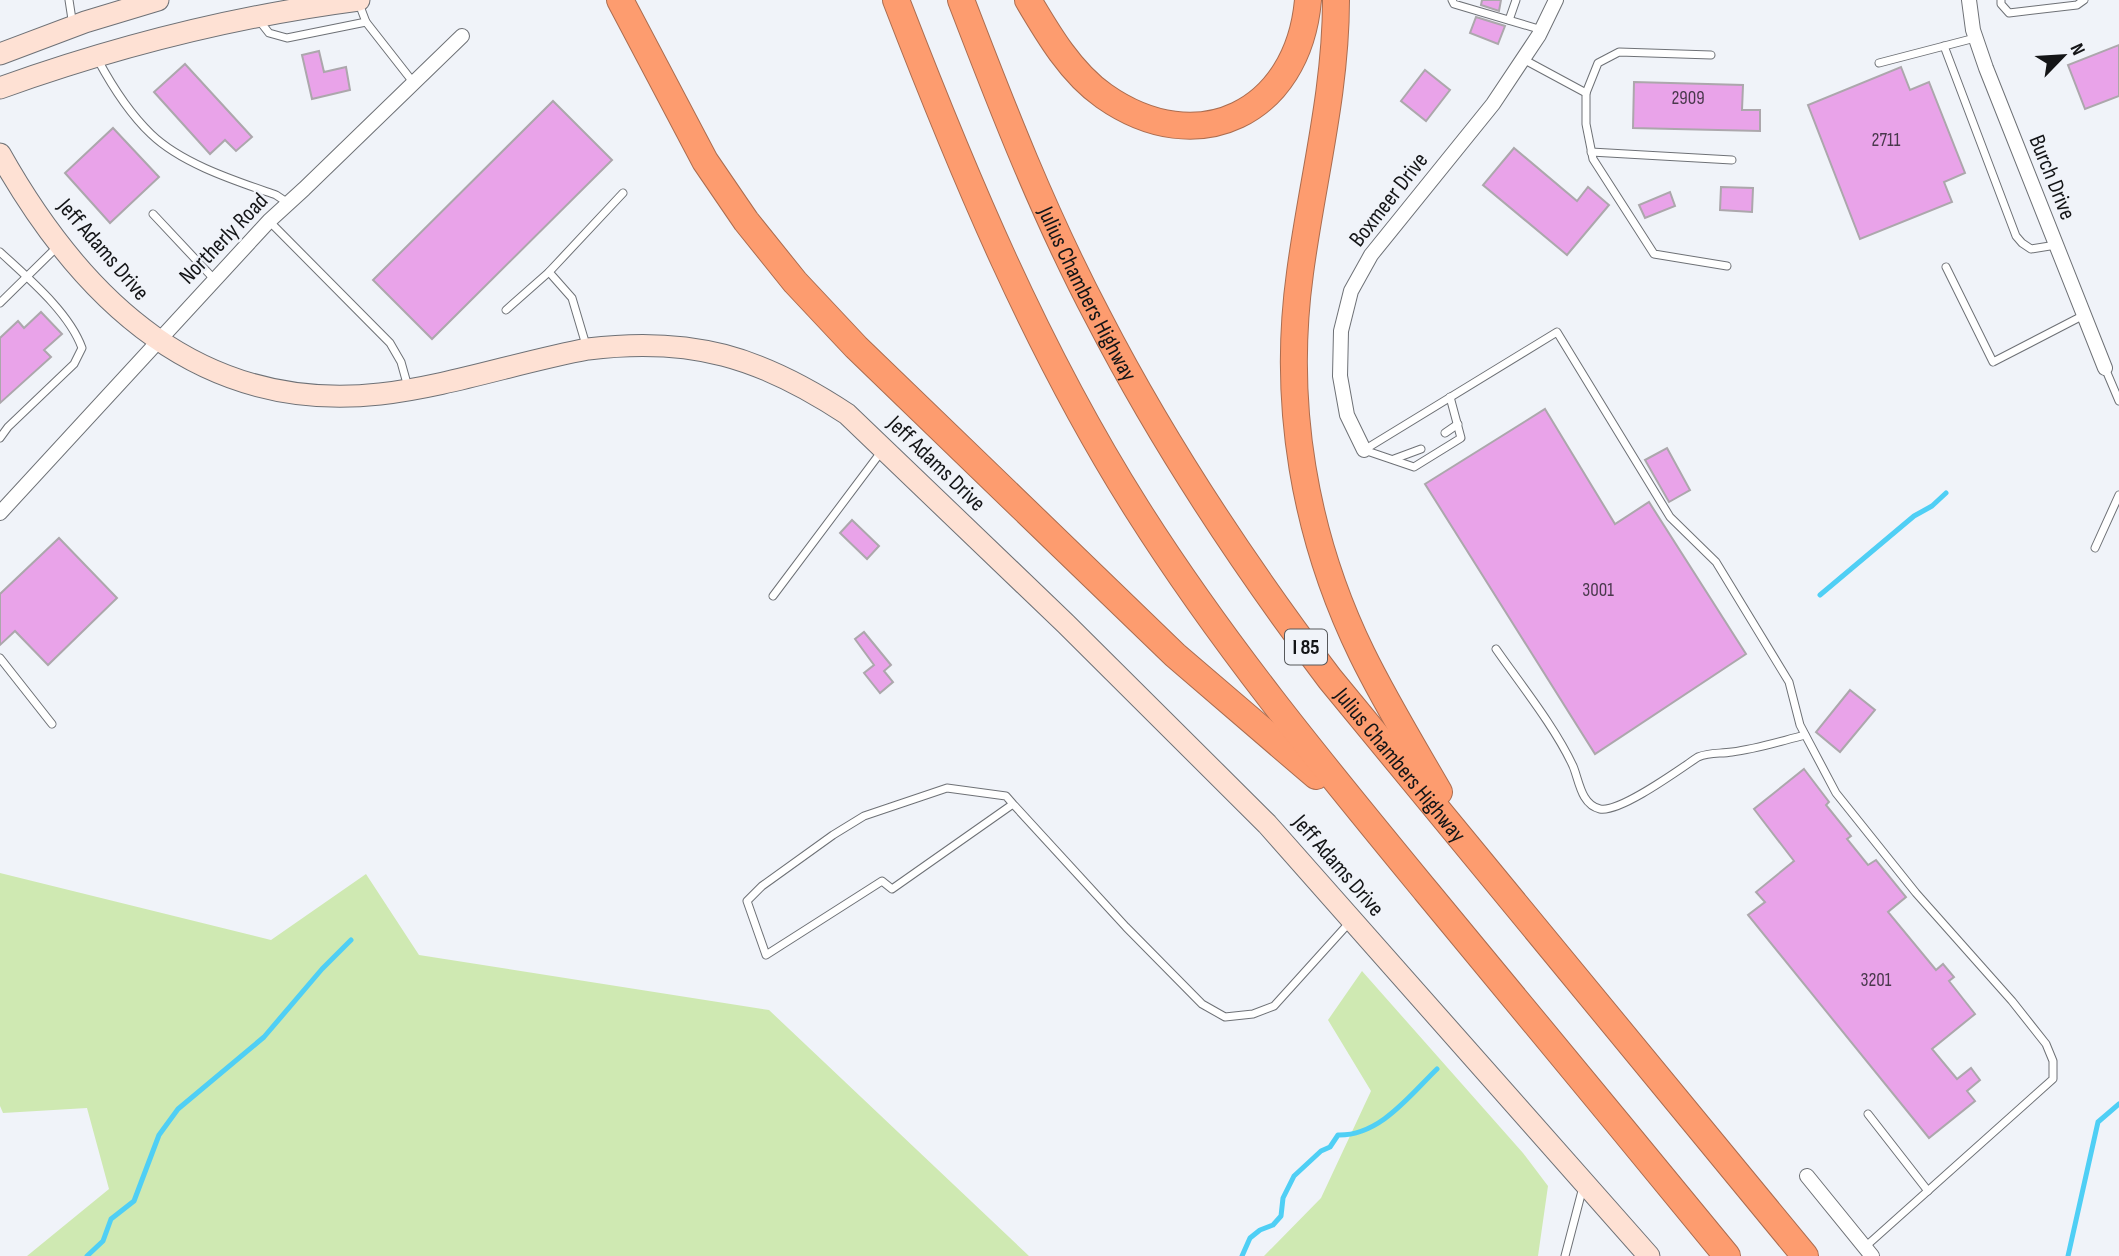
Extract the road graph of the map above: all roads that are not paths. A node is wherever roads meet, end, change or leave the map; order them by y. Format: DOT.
graph roads {
  1 [pos="69,0"];
  2 [pos="158,0"];
  3 [pos="358,0"];
  4 [pos="620,0"];
  5 [pos="896,0"];
  6 [pos="961,0"];
  7 [pos="1028,0"];
  8 [pos="1308,0"];
  9 [pos="1336,0"];
  10 [pos="1452,0"];
  11 [pos="1516,0"];
  12 [pos="1556,0"];
  13 [pos="1969,0"];
  14 [pos="2001,0"];
  15 [pos="2084,0"];
  16 [pos="256,16"];
  17 [pos="1509,20"];
  18 [pos="366,22"];
  19 [pos="73,26"];
  20 [pos="1542,30"];
  21 [pos="461,36"];
  22 [pos="1975,38"];
  23 [pos="1944,46"];
  24 [pos="0,54"];
  25 [pos="1711,55"];
  26 [pos="97,56"];
  27 [pos="1523,59"];
  28 [pos="1879,63"];
  29 [pos="413,82"];
  30 [pos="0,88"];
  31 [pos="1586,93"];
  32 [pos="1591,152"];
  33 [pos="0,154"];
  34 [pos="1732,160"];
  35 [pos="623,193"];
  36 [pos="288,203"];
  37 [pos="153,214"];
  38 [pos="269,221"];
  39 [pos="61,244"];
  40 [pos="2056,245"];
  41 [pos="0,252"];
  42 [pos="1727,265"];
  43 [pos="1946,267"];
  44 [pos="548,272"];
  45 [pos="27,277"];
  46 [pos="214,279"];
  47 [pos="0,303"];
  48 [pos="506,310"];
  49 [pos="2084,316"];
  50 [pos="157,340"];
  51 [pos="587,349"];
  52 [pos="2105,368"];
  53 [pos="409,390"];
  54 [pos="1450,397"];
  55 [pos="2119,401"];
  56 [pos="1458,424"];
  57 [pos="1445,433"];
  58 [pos="0,439"];
  59 [pos="884,448"];
  60 [pos="1421,449"];
  61 [pos="1364,450"];
  62 [pos="1394,459"];
  63 [pos="2119,495"];
  64 [pos="0,513"];
  65 [pos="2095,548"];
  66 [pos="773,596"];
  67 [pos="1496,649"];
  68 [pos="0,658"];
  69 [pos="52,724"];
  70 [pos="1805,735"];
  71 [pos="1013,804"];
  72 [pos="1369,821"];
  73 [pos="1477,858"];
  74 [pos="1352,920"];
  75 [pos="1868,1114"];
  76 [pos="1807,1176"];
  77 [pos="1584,1183"];
  78 [pos="1928,1191"];
  79 [pos="1869,1251"];
  80 [pos="1564,1256"];
  81 [pos="1649,1256"];
  82 [pos="1727,1256"];
  83 [pos="1805,1256"];
  1 -- 19 [label="lane"];
  2 -- 19 [label="street"];
  3 -- 16 [label="street"];
  3 -- 18 [label="lane"];
  4 -- 72 [label="highway"];
  5 -- 72 [label="highway, I 85"];
  6 -- 73 [label="highway, Julius Chambers Highway / I 85"];
  7 -- 8 [label="highway"];
  9 -- 73 [label="highway"];
  10 -- 17 [label="lane"];
  11 -- 17 [label="lane"];
  12 -- 20 [label="street, Boxmeer Drive"];
  13 -- 22 [label="street, Burch Drive"];
  14 -- 15 [label="lane"];
  16 -- 18 [label="lane"];
  16 -- 26 [label="street"];
  17 -- 20 [label="lane"];
  18 -- 29 [label="lane"];
  19 -- 24 [label="street"];
  20 -- 27 [label="street, Boxmeer Drive"];
  21 -- 29 [label="street, Northerly Road"];
  22 -- 23 [label="lane"];
  22 -- 40 [label="street, Burch Drive"];
  23 -- 28 [label="lane"];
  23 -- 40 [label="lane"];
  25 -- 31 [label="lane"];
  26 -- 30 [label="street"];
  26 -- 36 [label="lane"];
  27 -- 31 [label="lane"];
  27 -- 61 [label="street, Boxmeer Drive"];
  29 -- 36 [label="street, Northerly Road"];
  31 -- 32 [label="lane"];
  32 -- 34 [label="lane"];
  32 -- 42 [label="lane"];
  33 -- 39 [label="street, Jeff Adams Drive"];
  35 -- 44 [label="lane"];
  36 -- 38 [label="street, Northerly Road"];
  37 -- 46 [label="lane"];
  38 -- 46 [label="street, Northerly Road"];
  38 -- 53 [label="lane"];
  39 -- 45 [label="lane"];
  39 -- 50 [label="street, Jeff Adams Drive"];
  40 -- 49 [label="street, Burch Drive"];
  41 -- 45 [label="lane"];
  43 -- 49 [label="lane"];
  44 -- 48 [label="lane"];
  44 -- 51 [label="lane"];
  45 -- 47 [label="lane"];
  45 -- 58 [label="lane"];
  46 -- 50 [label="street, Northerly Road"];
  49 -- 52 [label="street, Burch Drive"];
  50 -- 53 [label="street, Jeff Adams Drive"];
  50 -- 64 [label="street, Northerly Road"];
  51 -- 53 [label="street, Jeff Adams Drive"];
  51 -- 59 [label="street, Jeff Adams Drive"];
  52 -- 55 [label="lane"];
  54 -- 56 [label="lane"];
  54 -- 61 [label="lane"];
  54 -- 70 [label="lane"];
  56 -- 57 [label="lane"];
  56 -- 62 [label="lane"];
  59 -- 66 [label="lane"];
  59 -- 74 [label="street, Jeff Adams Drive"];
  60 -- 62 [label="lane"];
  61 -- 62 [label="lane"];
  63 -- 65 [label="lane"];
  67 -- 70 [label="lane"];
  68 -- 69 [label="lane"];
  70 -- 78 [label="lane"];
  71 -- 71 [label="lane"];
  71 -- 74 [label="lane"];
  72 -- 82 [label="highway, I 85"];
  73 -- 83 [label="highway, Julius Chambers Highway / I 85"];
  74 -- 77 [label="street, Jeff Adams Drive"];
  75 -- 78 [label="lane"];
  76 -- 79 [label="street"];
  77 -- 80 [label="lane"];
  77 -- 81 [label="street, Jeff Adams Drive"];
  78 -- 79 [label="lane"];
}
